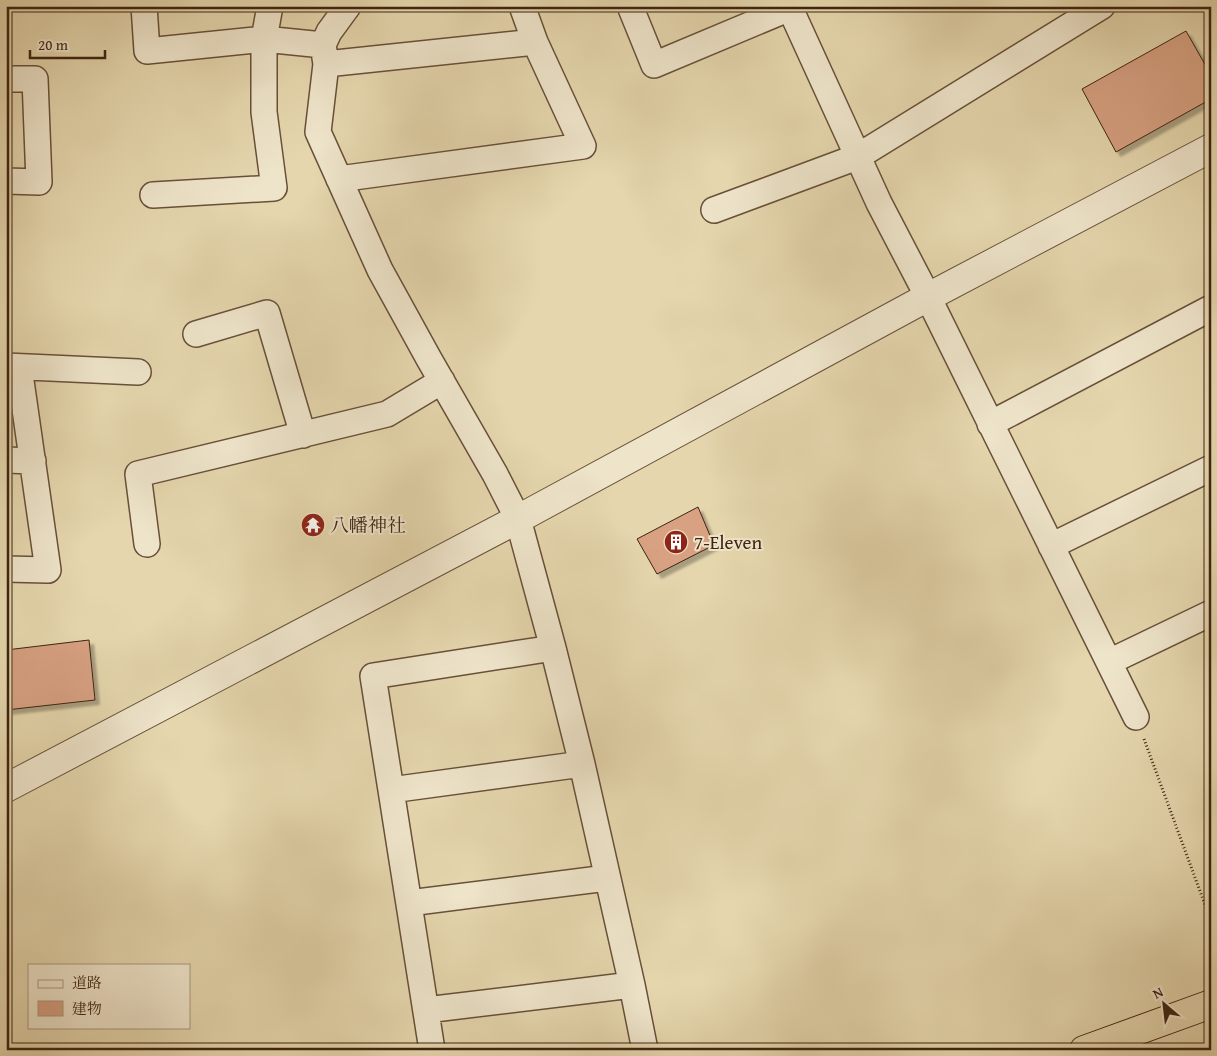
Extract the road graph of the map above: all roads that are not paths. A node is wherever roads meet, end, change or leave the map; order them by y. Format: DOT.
graph roads {
  1 [pos="144,6"];
  2 [pos="270,6"];
  3 [pos="348,6"];
  4 [pos="522,6"];
  5 [pos="630,6"];
  6 [pos="1102,6"];
  7 [pos="789,7"];
  8 [pos="264,39"];
  9 [pos="536,42"];
  10 [pos="325,55"];
  11 [pos="6,79"];
  12 [pos="1211,148"];
  13 [pos="857,157"];
  14 [pos="339,179"];
  15 [pos="6,181"];
  16 [pos="153,195"];
  17 [pos="714,210"];
  18 [pos="928,297"];
  19 [pos="1211,313"];
  20 [pos="196,334"];
  21 [pos="13,367"];
  22 [pos="138,372"];
  23 [pos="442,381"];
  24 [pos="990,424"];
  25 [pos="302,435"];
  26 [pos="6,460"];
  27 [pos="33,461"];
  28 [pos="1211,468"];
  29 [pos="518,519"];
  30 [pos="147,544"];
  31 [pos="1051,546"];
  32 [pos="6,568"];
  33 [pos="1211,614"];
  34 [pos="553,648"];
  35 [pos="1109,662"];
  36 [pos="1136,717"];
  37 [pos="582,764"];
  38 [pos="6,788"];
  39 [pos="391,790"];
  40 [pos="608,878"];
  41 [pos="409,904"];
  42 [pos="632,985"];
  43 [pos="1211,1004"];
  44 [pos="426,1010"];
  45 [pos="432,1050"];
  46 [pos="645,1050"];
  47 [pos="1084,1050"];
  1 -- 8 [label="street"];
  2 -- 8 [label="street"];
  3 -- 10 [label="street"];
  4 -- 9 [label="street"];
  5 -- 7 [label="street"];
  6 -- 13 [label="street"];
  7 -- 13 [label="street"];
  8 -- 10 [label="street"];
  8 -- 16 [label="street"];
  9 -- 10 [label="street"];
  9 -- 14 [label="street"];
  10 -- 14 [label="street"];
  11 -- 15 [label="street"];
  12 -- 18 [label="street"];
  13 -- 17 [label="street"];
  13 -- 18 [label="street"];
  14 -- 23 [label="street"];
  18 -- 24 [label="street"];
  18 -- 29 [label="street"];
  19 -- 24 [label="street"];
  20 -- 25 [label="street"];
  21 -- 22 [label="street"];
  21 -- 27 [label="street"];
  23 -- 25 [label="street"];
  23 -- 29 [label="street"];
  24 -- 31 [label="street"];
  25 -- 30 [label="street"];
  26 -- 27 [label="street"];
  27 -- 32 [label="street"];
  28 -- 31 [label="street"];
  29 -- 34 [label="street"];
  29 -- 38 [label="street"];
  31 -- 35 [label="street"];
  33 -- 35 [label="street"];
  34 -- 37 [label="street"];
  34 -- 39 [label="street"];
  35 -- 36 [label="street"];
  37 -- 39 [label="street"];
  37 -- 40 [label="street"];
  39 -- 41 [label="street"];
  40 -- 41 [label="street"];
  40 -- 42 [label="street"];
  41 -- 44 [label="street"];
  42 -- 44 [label="street"];
  42 -- 46 [label="street"];
  43 -- 47 [label="highway"];
  44 -- 45 [label="street"];
}
